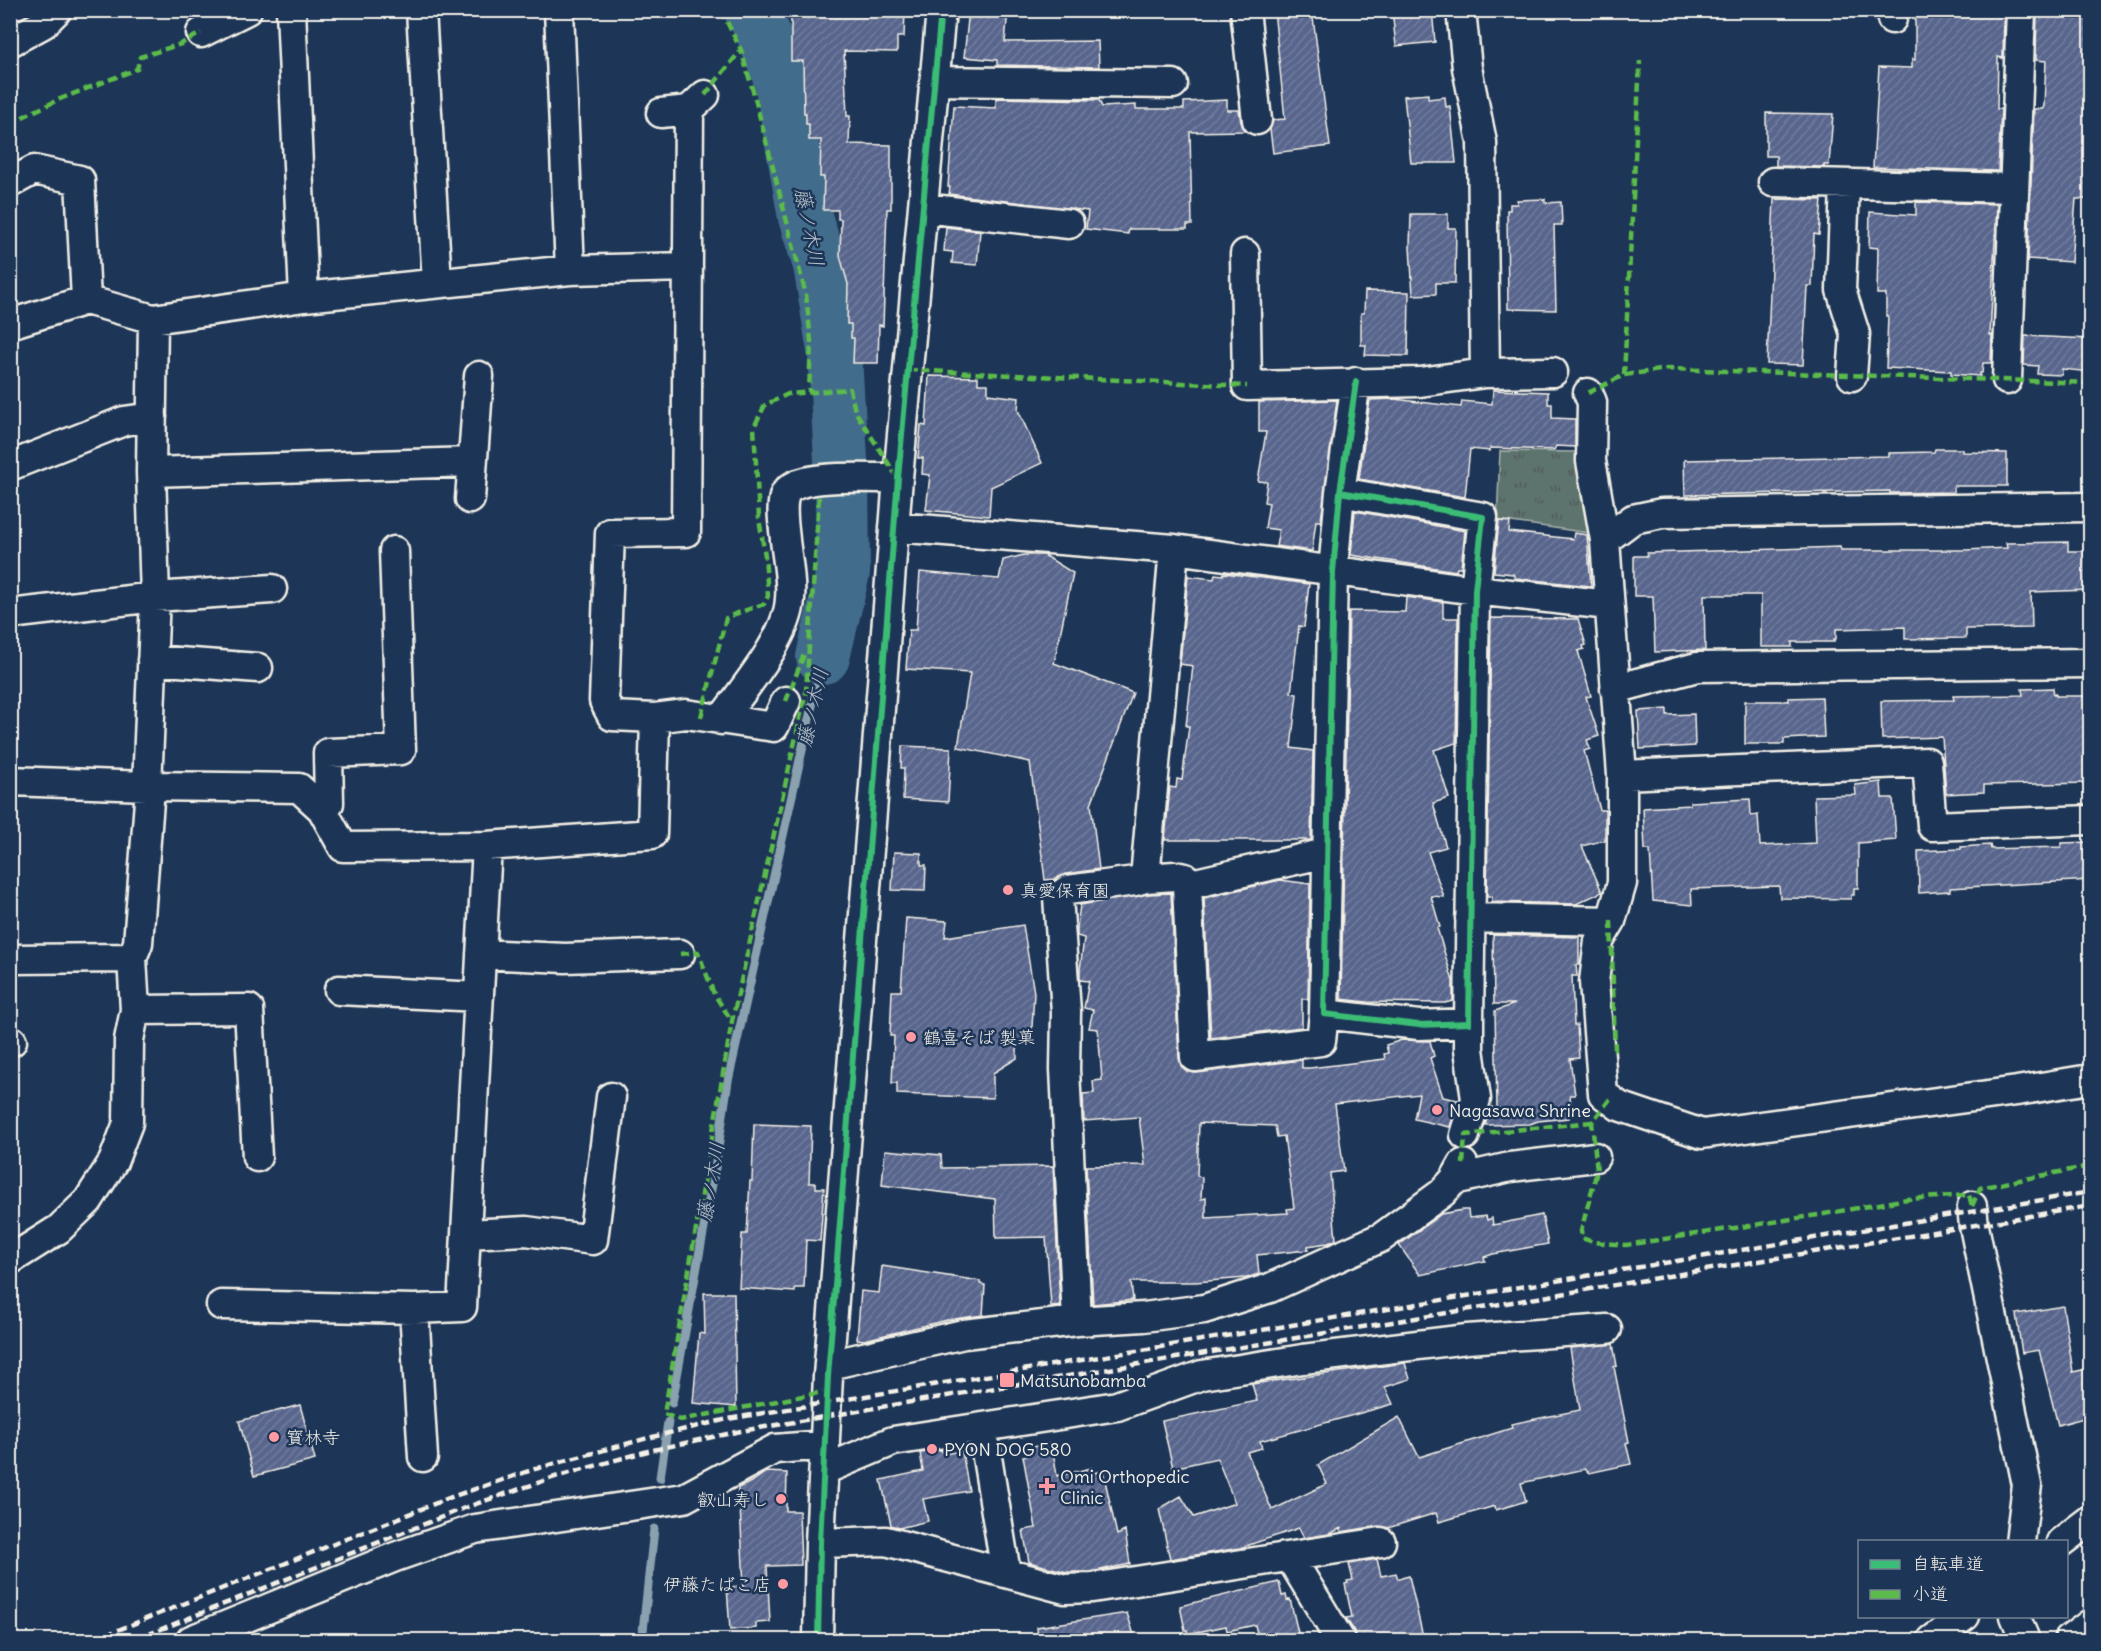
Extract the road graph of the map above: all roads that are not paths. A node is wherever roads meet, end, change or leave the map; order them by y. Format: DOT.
graph roads {
  1 [pos="57,10"];
  2 [pos="247,10"];
  3 [pos="291,10"];
  4 [pos="421,10"];
  5 [pos="559,10"];
  6 [pos="941,10"];
  7 [pos="1461,10"];
  8 [pos="2021,10"];
  9 [pos="1240,11"];
  10 [pos="201,33"];
  11 [pos="10,42"];
  12 [pos="934,81"];
  13 [pos="1173,84"];
  14 [pos="661,113"];
  15 [pos="1257,120"];
  16 [pos="1773,182"];
  17 [pos="10,183"];
  18 [pos="1845,184"];
  19 [pos="2014,188"];
  20 [pos="923,208"];
  21 [pos="1069,224"];
  22 [pos="1245,254"];
  23 [pos="688,267"];
  24 [pos="570,270"];
  25 [pos="437,283"];
  26 [pos="304,297"];
  27 [pos="86,300"];
  28 [pos="153,319"];
  29 [pos="10,324"];
  30 [pos="1553,372"];
  31 [pos="1485,373"];
  32 [pos="479,376"];
  33 [pos="1852,376"];
  34 [pos="2007,380"];
  35 [pos="1356,382"];
  36 [pos="1588,393"];
  37 [pos="152,417"];
  38 [pos="472,462"];
  39 [pos="10,466"];
  40 [pos="151,472"];
  41 [pos="898,478"];
  42 [pos="1340,492"];
  43 [pos="470,499"];
  44 [pos="2091,507"];
  45 [pos="894,527"];
  46 [pos="1605,540"];
  47 [pos="1174,549"];
  48 [pos="394,551"];
  49 [pos="1333,572"];
  50 [pos="272,589"];
  51 [pos="1475,590"];
  52 [pos="155,597"];
  53 [pos="1609,605"];
  54 [pos="10,614"];
  55 [pos="152,660"];
  56 [pos="2091,663"];
  57 [pos="258,668"];
  58 [pos="1615,689"];
  59 [pos="786,701"];
  60 [pos="655,718"];
  61 [pos="721,720"];
  62 [pos="1622,775"];
  63 [pos="10,781"];
  64 [pos="147,786"];
  65 [pos="322,809"];
  66 [pos="2091,819"];
  67 [pos="487,846"];
  68 [pos="1326,854"];
  69 [pos="1145,878"];
  70 [pos="1188,885"];
  71 [pos="1470,918"];
  72 [pos="1611,921"];
  73 [pos="481,954"];
  74 [pos="680,954"];
  75 [pos="132,958"];
  76 [pos="10,959"];
  77 [pos="339,990"];
  78 [pos="479,997"];
  79 [pos="135,1010"];
  80 [pos="1323,1014"];
  81 [pos="1468,1023"];
  82 [pos="2091,1079"];
  83 [pos="611,1097"];
  84 [pos="1465,1135"];
  85 [pos="257,1157"];
  86 [pos="1595,1157"];
  87 [pos="1972,1206"];
  88 [pos="466,1234"];
  89 [pos="10,1260"];
  90 [pos="221,1305"];
  91 [pos="414,1309"];
  92 [pos="1077,1321"];
  93 [pos="1607,1329"];
  94 [pos="829,1365"];
  95 [pos="982,1427"];
  96 [pos="423,1457"];
  97 [pos="824,1458"];
  98 [pos="2091,1520"];
  99 [pos="2020,1540"];
  100 [pos="2064,1540"];
  101 [pos="1382,1542"];
  102 [pos="820,1543"];
  103 [pos="1290,1557"];
  104 [pos="1006,1573"];
  105 [pos="1964,1618"];
  106 [pos="2015,1618"];
  107 [pos="2091,1624"];
  108 [pos="191,1641"];
  109 [pos="818,1641"];
  110 [pos="1340,1641"];
  111 [pos="1932,1641"];
  112 [pos="2025,1641"];
  113 [pos="2069,1641"];
  1 -- 11 [label="street"];
  2 -- 10 [label="street"];
  3 -- 26 [label="street"];
  4 -- 25 [label="street"];
  5 -- 24 [label="street"];
  6 -- 12 [label="street"];
  7 -- 31 [label="street"];
  8 -- 19 [label="street"];
  9 -- 15 [label="street"];
  12 -- 13 [label="street"];
  12 -- 20 [label="street"];
  14 -- 23 [label="street"];
  16 -- 18 [label="street"];
  17 -- 27 [label="street"];
  18 -- 19 [label="street"];
  18 -- 33 [label="street"];
  19 -- 34 [label="street"];
  20 -- 21 [label="street"];
  20 -- 41 [label="street"];
  22 -- 35 [label="street"];
  23 -- 24 [label="street"];
  23 -- 60 [label="street"];
  24 -- 25 [label="street"];
  25 -- 26 [label="street"];
  26 -- 28 [label="street"];
  27 -- 28 [label="street"];
  27 -- 29 [label="street"];
  28 -- 37 [label="street"];
  30 -- 31 [label="street"];
  31 -- 35 [label="street"];
  32 -- 38 [label="street"];
  35 -- 42 [label="street"];
  36 -- 46 [label="street"];
  37 -- 39 [label="street"];
  37 -- 40 [label="street"];
  38 -- 40 [label="street"];
  38 -- 43 [label="street"];
  40 -- 52 [label="street"];
  41 -- 45 [label="street"];
  41 -- 61 [label="street"];
  42 -- 49 [label="street"];
  42 -- 51 [label="street"];
  44 -- 46 [label="street"];
  45 -- 47 [label="street"];
  45 -- 94 [label="street"];
  46 -- 53 [label="street"];
  47 -- 49 [label="street"];
  47 -- 69 [label="street"];
  48 -- 65 [label="street"];
  49 -- 51 [label="street"];
  49 -- 68 [label="street"];
  50 -- 52 [label="street"];
  51 -- 53 [label="street"];
  51 -- 71 [label="street"];
  52 -- 54 [label="street"];
  52 -- 55 [label="street"];
  53 -- 58 [label="street"];
  55 -- 57 [label="street"];
  55 -- 64 [label="street"];
  56 -- 58 [label="street"];
  58 -- 62 [label="street"];
  59 -- 61 [label="street"];
  60 -- 61 [label="street"];
  60 -- 67 [label="street"];
  62 -- 66 [label="street"];
  62 -- 72 [label="street"];
  63 -- 64 [label="street"];
  64 -- 65 [label="street"];
  64 -- 75 [label="street"];
  65 -- 67 [label="street"];
  67 -- 73 [label="street"];
  68 -- 70 [label="street"];
  68 -- 80 [label="street"];
  69 -- 70 [label="street"];
  69 -- 92 [label="street"];
  70 -- 80 [label="street"];
  71 -- 72 [label="street"];
  71 -- 81 [label="street"];
  72 -- 82 [label="street"];
  73 -- 74 [label="street"];
  73 -- 78 [label="street"];
  75 -- 76 [label="street"];
  75 -- 79 [label="street"];
  77 -- 78 [label="street"];
  78 -- 88 [label="street"];
  79 -- 85 [label="street"];
  79 -- 89 [label="street"];
  80 -- 81 [label="street"];
  81 -- 84 [label="street"];
  83 -- 88 [label="street"];
  86 -- 92 [label="street"];
  87 -- 99 [label="street"];
  88 -- 91 [label="street"];
  90 -- 91 [label="street"];
  91 -- 96 [label="street"];
  92 -- 94 [label="street"];
  93 -- 95 [label="street"];
  94 -- 97 [label="street"];
  95 -- 97 [label="street"];
  95 -- 104 [label="street"];
  97 -- 102 [label="street"];
  97 -- 108 [label="street"];
  98 -- 100 [label="street"];
  101 -- 103 [label="street"];
  102 -- 104 [label="street"];
  102 -- 109 [label="street"];
  103 -- 104 [label="street"];
  103 -- 110 [label="street"];
  105 -- 111 [label="street"];
  106 -- 112 [label="street"];
  107 -- 113 [label="street"];
}
